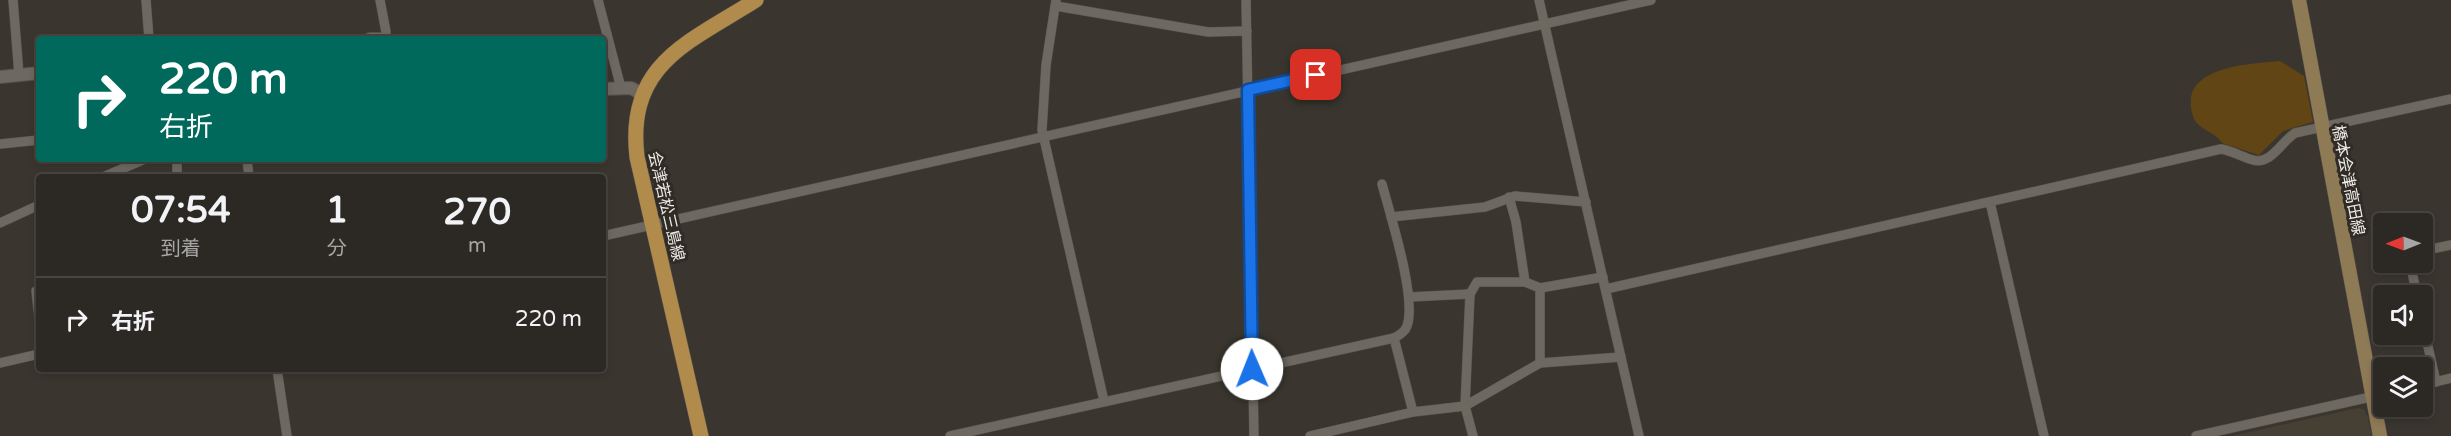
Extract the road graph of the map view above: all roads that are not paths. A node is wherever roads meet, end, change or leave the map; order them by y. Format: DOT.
graph roads {
  1 [pos="13,0"];
  2 [pos="146,0"];
  3 [pos="380,0"];
  4 [pos="598,0"];
  5 [pos="756,0"];
  6 [pos="1246,0"];
  7 [pos="1539,0"];
  8 [pos="1651,0"];
  9 [pos="2299,0"];
  10 [pos="1056,3"];
  11 [pos="1545,23"];
  12 [pos="1247,31"];
  13 [pos="149,36"];
  14 [pos="384,36"];
  15 [pos="36,73"];
  16 [pos="19,75"];
  17 [pos="0,77"];
  18 [pos="606,88"];
  19 [pos="621,88"];
  20 [pos="1248,90"];
  21 [pos="642,94"];
  22 [pos="2451,99"];
  23 [pos="2323,128"];
  24 [pos="1044,138"];
  25 [pos="36,140"];
  26 [pos="0,144"];
  27 [pos="138,162"];
  28 [pos="110,174"];
  29 [pos="1382,184"];
  30 [pos="1509,197"];
  31 [pos="1586,202"];
  32 [pos="1990,202"];
  33 [pos="36,206"];
  34 [pos="1391,217"];
  35 [pos="0,223"];
  36 [pos="653,225"];
  37 [pos="606,235"];
  38 [pos="2451,245"];
  39 [pos="2433,249"];
  40 [pos="1603,277"];
  41 [pos="1525,282"];
  42 [pos="1540,288"];
  43 [pos="1606,290"];
  44 [pos="1470,294"];
  45 [pos="1409,297"];
  46 [pos="1394,338"];
  47 [pos="2428,345"];
  48 [pos="36,355"];
  49 [pos="1621,357"];
  50 [pos="0,363"];
  51 [pos="1540,363"];
  52 [pos="1252,369"];
  53 [pos="2373,371"];
  54 [pos="277,372"];
  55 [pos="2451,378"];
  56 [pos="2436,382"];
  57 [pos="2433,383"];
  58 [pos="2373,396"];
  59 [pos="1104,401"];
  60 [pos="1465,406"];
  61 [pos="1413,412"];
  62 [pos="2379,417"];
  63 [pos="286,436"];
  64 [pos="701,436"];
  65 [pos="950,436"];
  66 [pos="1254,436"];
  67 [pos="1310,436"];
  68 [pos="1473,436"];
  69 [pos="1639,436"];
  70 [pos="2044,436"];
  71 [pos="2196,436"];
  72 [pos="2380,436"];
  1 -- 16 [label="street"];
  2 -- 13 [label="street"];
  3 -- 14 [label="street"];
  4 -- 19 [label="street"];
  5 -- 21 [label="main road, 会津若松三島線"];
  6 -- 12 [label="street"];
  7 -- 11 [label="street"];
  8 -- 11 [label="street"];
  9 -- 23 [label="main road, 橋本会津高田線"];
  10 -- 12 [label="street"];
  10 -- 24 [label="street"];
  11 -- 20 [label="street"];
  11 -- 31 [label="street"];
  12 -- 20 [label="street"];
  15 -- 16 [label="street"];
  16 -- 17 [label="street"];
  18 -- 19 [label="street"];
  19 -- 21 [label="street"];
  20 -- 24 [label="street"];
  20 -- 52 [label="street"];
  21 -- 36 [label="main road, 会津若松三島線"];
  22 -- 23 [label="street"];
  23 -- 32 [label="street"];
  23 -- 53 [label="main road, 橋本会津高田線"];
  24 -- 36 [label="street"];
  24 -- 59 [label="street"];
  25 -- 26 [label="street"];
  27 -- 28 [label="street"];
  29 -- 34 [label="street"];
  30 -- 31 [label="street"];
  30 -- 34 [label="street"];
  30 -- 41 [label="street"];
  31 -- 40 [label="street"];
  32 -- 43 [label="street"];
  32 -- 70 [label="street"];
  33 -- 35 [label="street"];
  34 -- 45 [label="street"];
  36 -- 37 [label="street"];
  36 -- 64 [label="main road, 会津若松三島線"];
  38 -- 39 [label="street"];
  40 -- 42 [label="street"];
  40 -- 43 [label="street"];
  41 -- 42 [label="street"];
  41 -- 44 [label="street"];
  42 -- 51 [label="street"];
  43 -- 49 [label="street"];
  44 -- 45 [label="street"];
  44 -- 60 [label="street"];
  45 -- 46 [label="street"];
  46 -- 52 [label="street"];
  46 -- 61 [label="street"];
  47 -- 56 [label="street"];
  48 -- 50 [label="street"];
  49 -- 51 [label="street"];
  49 -- 69 [label="street"];
  51 -- 60 [label="street"];
  52 -- 59 [label="street"];
  52 -- 66 [label="street"];
  54 -- 63 [label="street"];
  55 -- 56 [label="street"];
  56 -- 57 [label="street"];
  58 -- 71 [label="street"];
  59 -- 65 [label="street"];
  60 -- 61 [label="street"];
  60 -- 68 [label="street"];
  61 -- 67 [label="street"];
  62 -- 72 [label="main road, 橋本会津高田線"];
}
